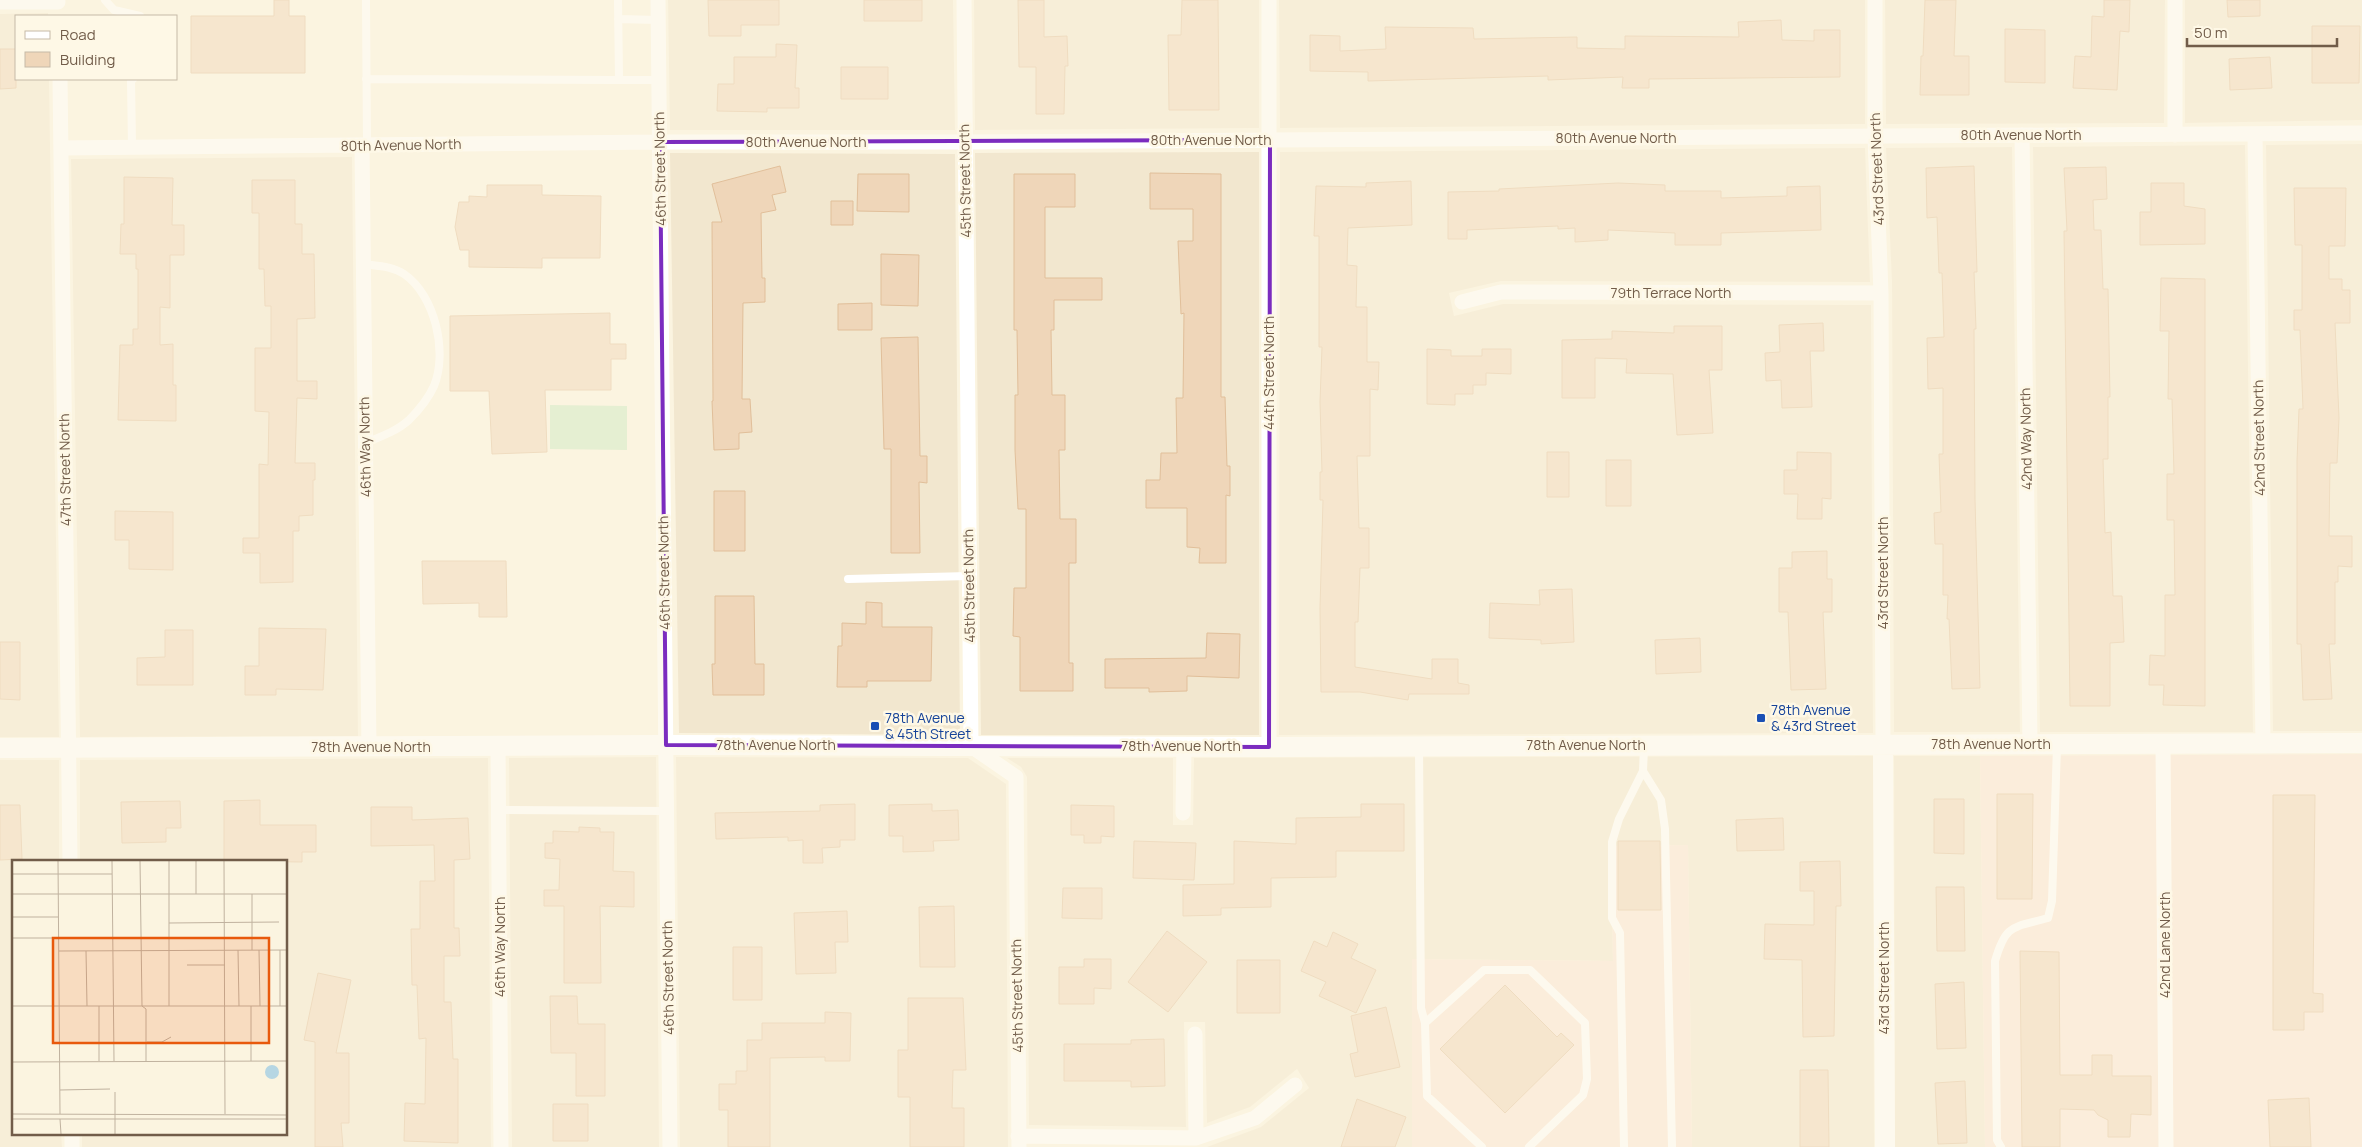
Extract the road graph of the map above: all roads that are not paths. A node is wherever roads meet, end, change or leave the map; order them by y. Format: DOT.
graph roads {
  1 [pos="105,0"];
  2 [pos="366,0"];
  3 [pos="618,0"];
  4 [pos="658,0"];
  5 [pos="964,0"];
  6 [pos="1269,0"];
  7 [pos="1875,0"];
  8 [pos="2175,0"];
  9 [pos="0,2"];
  10 [pos="58,6"];
  11 [pos="113,13"];
  12 [pos="131,15"];
  13 [pos="618,19"];
  14 [pos="658,20"];
  15 [pos="366,79"];
  16 [pos="60,80"];
  17 [pos="131,80"];
  18 [pos="619,80"];
  19 [pos="659,80"];
  20 [pos="2362,133"];
  21 [pos="2255,134"];
  22 [pos="2022,135"];
  23 [pos="2175,135"];
  24 [pos="1875,136"];
  25 [pos="1270,140"];
  26 [pos="660,142"];
  27 [pos="965,142"];
  28 [pos="364,146"];
  29 [pos="132,147"];
  30 [pos="61,148"];
  31 [pos="363,264"];
  32 [pos="1881,293"];
  33 [pos="1462,302"];
  34 [pos="365,443"];
  35 [pos="969,576"];
  36 [pos="848,579"];
  37 [pos="2163,743"];
  38 [pos="2263,743"];
  39 [pos="2362,743"];
  40 [pos="1884,744"];
  41 [pos="2030,744"];
  42 [pos="2057,744"];
  43 [pos="666,745"];
  44 [pos="1644,745"];
  45 [pos="498,746"];
  46 [pos="971,746"];
  47 [pos="1184,746"];
  48 [pos="1269,746"];
  49 [pos="1419,746"];
  50 [pos="0,748"];
  51 [pos="69,748"];
  52 [pos="368,748"];
  53 [pos="1643,771"];
  54 [pos="499,810"];
  55 [pos="666,811"];
  56 [pos="1183,813"];
  57 [pos="70,860"];
  58 [pos="1425,1023"];
  59 [pos="1195,1034"];
  60 [pos="1295,1085"];
  61 [pos="72,1134"];
  62 [pos="1196,1138"];
  63 [pos="1018,1142"];
  64 [pos="72,1147"];
  65 [pos="501,1147"];
  66 [pos="670,1147"];
  67 [pos="1482,1147"];
  68 [pos="1528,1147"];
  69 [pos="1624,1147"];
  70 [pos="1672,1147"];
  71 [pos="1885,1147"];
  72 [pos="2001,1147"];
  73 [pos="2166,1147"];
  1 -- 11 [label="lane"];
  2 -- 15 [label="lane"];
  3 -- 13 [label="lane"];
  4 -- 14 [label="street, 46th Street North"];
  5 -- 27 [label="street, 45th Street North"];
  6 -- 25 [label="street, 44th Street North"];
  7 -- 24 [label="street, 43rd Street North"];
  8 -- 23 [label="street"];
  9 -- 10 [label="street"];
  11 -- 12 [label="lane"];
  13 -- 14 [label="lane"];
  13 -- 18 [label="lane"];
  14 -- 19 [label="street, 46th Street North"];
  15 -- 18 [label="lane"];
  15 -- 28 [label="lane"];
  16 -- 30 [label="street, 47th Street North"];
  17 -- 29 [label="lane"];
  18 -- 19 [label="lane"];
  19 -- 26 [label="street, 46th Street North"];
  20 -- 21 [label="street, 80th Avenue North"];
  21 -- 23 [label="street, 80th Avenue North"];
  21 -- 38 [label="street, 42nd Street North"];
  22 -- 23 [label="street, 80th Avenue North"];
  22 -- 24 [label="street, 80th Avenue North"];
  22 -- 41 [label="street, 42nd Way North"];
  24 -- 25 [label="street, 80th Avenue North"];
  24 -- 32 [label="street, 43rd Street North"];
  25 -- 27 [label="street, 80th Avenue North"];
  25 -- 48 [label="street, 44th Street North"];
  26 -- 27 [label="street, 80th Avenue North"];
  26 -- 28 [label="street, 80th Avenue North"];
  26 -- 43 [label="street, 46th Street North"];
  27 -- 35 [label="street, 45th Street North"];
  28 -- 29 [label="street, 80th Avenue North"];
  28 -- 31 [label="street, 46th Way North"];
  29 -- 30 [label="street, 80th Avenue North"];
  30 -- 51 [label="street, 47th Street North"];
  31 -- 34 [label="street, 46th Way North"];
  31 -- 34 [label="lane"];
  32 -- 33 [label="street, 79th Terrace North"];
  32 -- 40 [label="street, 43rd Street North"];
  34 -- 52 [label="street, 46th Way North"];
  35 -- 36 [label="lane"];
  35 -- 46 [label="street, 45th Street North"];
  37 -- 38 [label="street, 78th Avenue North"];
  37 -- 42 [label="street, 78th Avenue North"];
  37 -- 73 [label="street, 42nd Lane North"];
  38 -- 39 [label="street, 78th Avenue North"];
  40 -- 41 [label="street, 78th Avenue North"];
  40 -- 44 [label="street, 78th Avenue North"];
  40 -- 71 [label="street, 43rd Street North"];
  41 -- 42 [label="street, 78th Avenue North"];
  42 -- 72 [label="lane"];
  43 -- 45 [label="street, 78th Avenue North"];
  43 -- 46 [label="street, 78th Avenue North"];
  43 -- 55 [label="street, 46th Street North"];
  44 -- 49 [label="street, 78th Avenue North"];
  44 -- 53 [label="lane"];
  45 -- 52 [label="street, 78th Avenue North"];
  45 -- 54 [label="street, 46th Way North"];
  46 -- 47 [label="street, 78th Avenue North"];
  46 -- 63 [label="street, 45th Street North"];
  47 -- 48 [label="street, 78th Avenue North"];
  47 -- 56 [label="street"];
  48 -- 49 [label="street, 78th Avenue North"];
  49 -- 58 [label="lane"];
  50 -- 51 [label="street, 78th Avenue North"];
  51 -- 52 [label="street, 78th Avenue North"];
  51 -- 57 [label="street, 47th Street North"];
  53 -- 69 [label="lane"];
  53 -- 70 [label="lane"];
  54 -- 55 [label="lane"];
  54 -- 65 [label="street, 46th Way North"];
  55 -- 66 [label="street, 46th Street North"];
  58 -- 67 [label="lane"];
  58 -- 68 [label="lane"];
  59 -- 62 [label="street"];
  60 -- 62 [label="street"];
  61 -- 64 [label="street"];
  62 -- 63 [label="street"];
}
